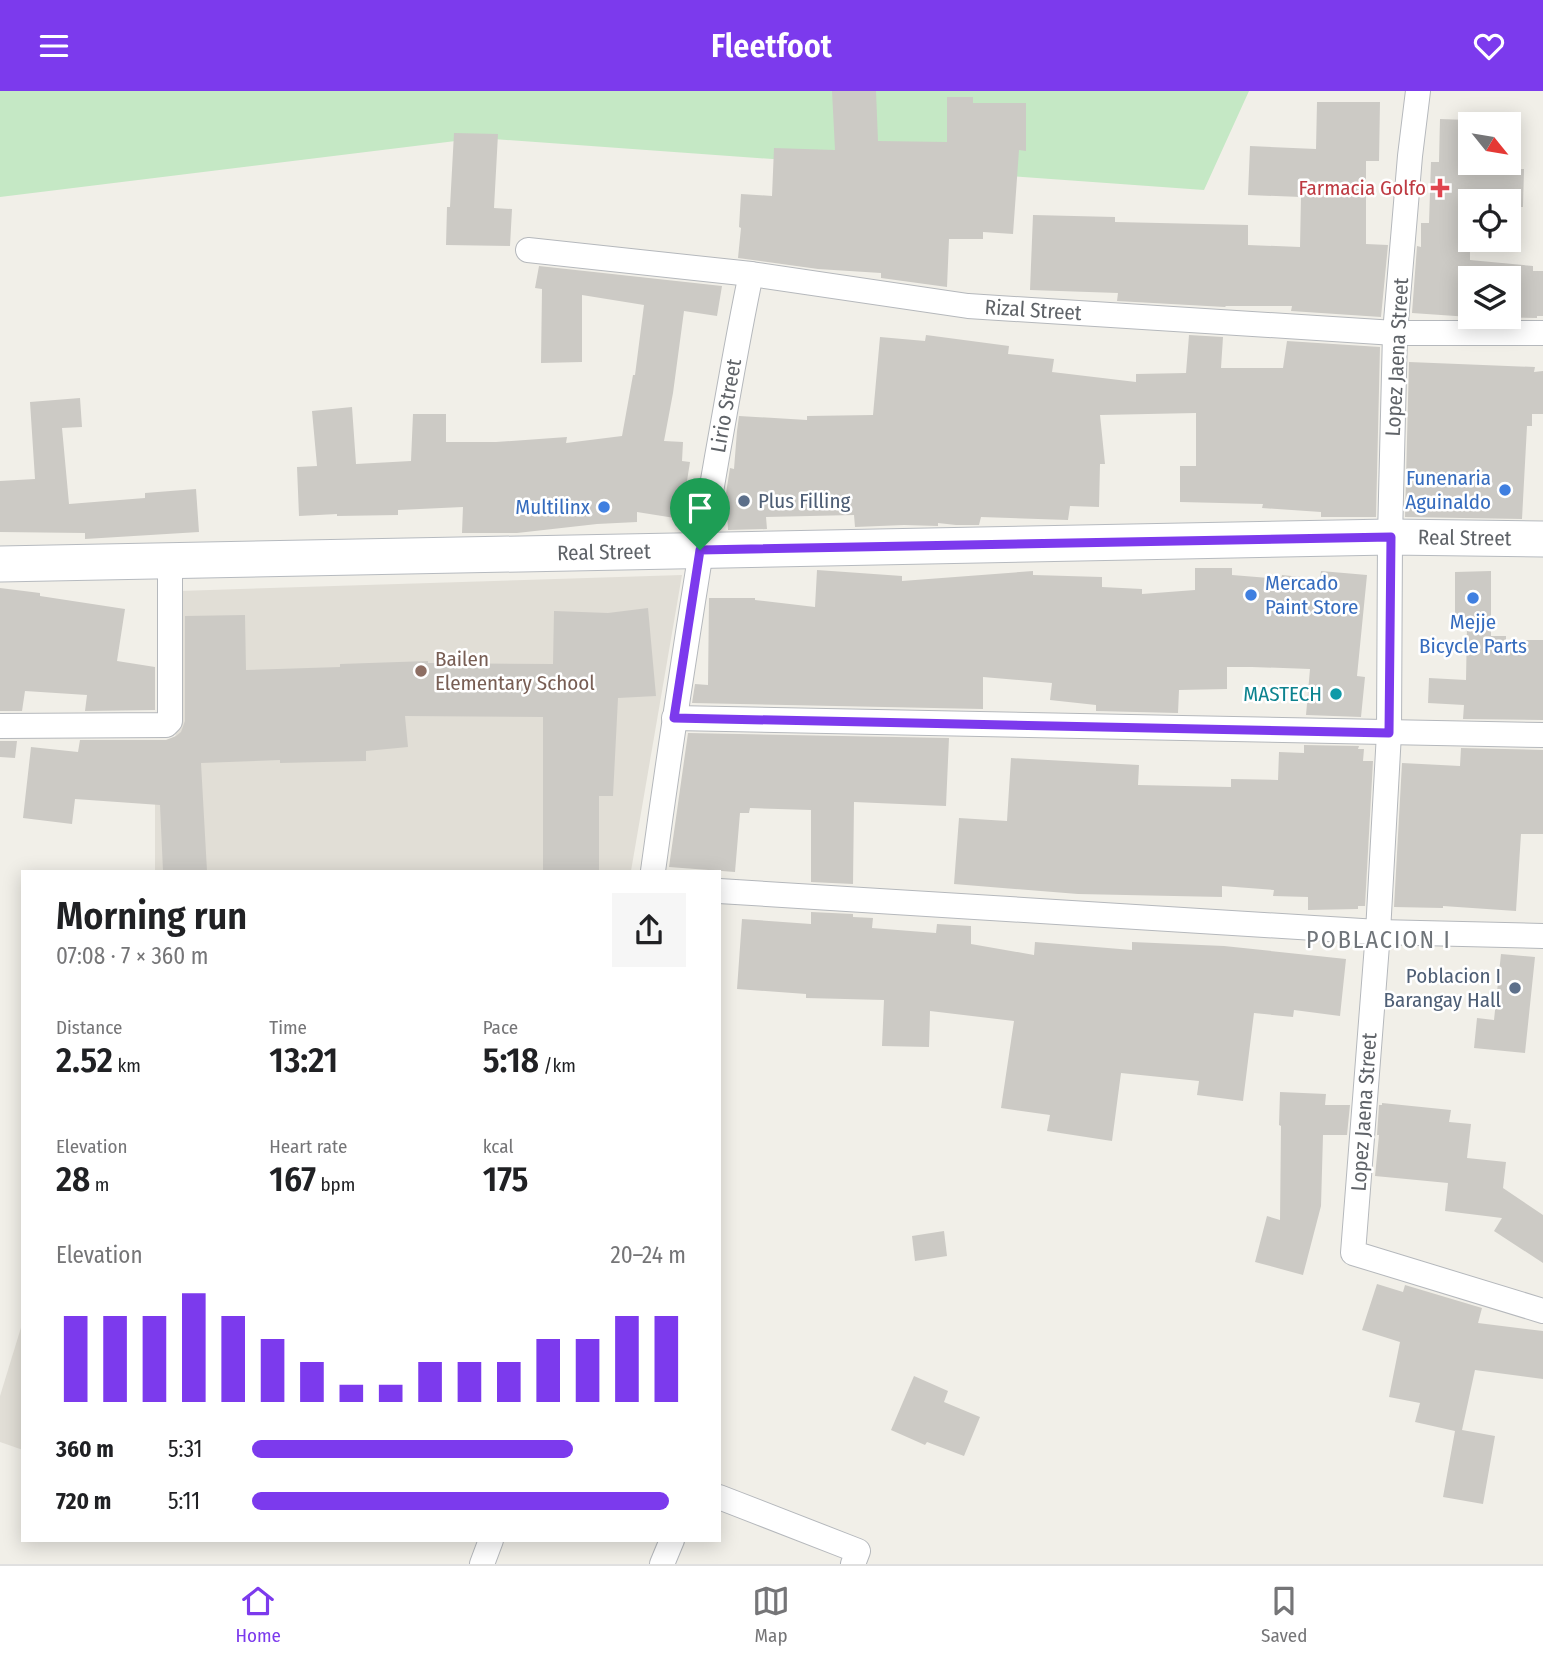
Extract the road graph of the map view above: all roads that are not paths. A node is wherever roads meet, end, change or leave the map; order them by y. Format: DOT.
graph roads {
  1 [pos="1418,91"];
  2 [pos="528,250"];
  3 [pos="751,274"];
  4 [pos="1395,333"];
  5 [pos="1543,333"];
  6 [pos="1391,537"];
  7 [pos="1543,539"];
  8 [pos="700,550"];
  9 [pos="170,560"];
  10 [pos="0,564"];
  11 [pos="674,718"];
  12 [pos="0,726"];
  13 [pos="1389,733"];
  14 [pos="1543,735"];
  15 [pos="653,870"];
  16 [pos="721,891"];
  17 [pos="1378,932"];
  18 [pos="1543,936"];
  19 [pos="1543,1311"];
  20 [pos="721,1498"];
  21 [pos="490,1542"];
  22 [pos="671,1542"];
  23 [pos="482,1564"];
  24 [pos="662,1564"];
  25 [pos="853,1564"];
  1 -- 4 [label="street, Lopez Jaena Street"];
  2 -- 3 [label="street, Rizal Street"];
  3 -- 4 [label="street, Rizal Street"];
  3 -- 8 [label="street, Lirio Street"];
  4 -- 5 [label="street, Rizal Street"];
  4 -- 6 [label="street, Lopez Jaena Street"];
  6 -- 7 [label="main road, Real Street"];
  6 -- 8 [label="main road, Real Street"];
  6 -- 13 [label="street, Lopez Jaena Street"];
  8 -- 9 [label="main road, Real Street"];
  8 -- 11 [label="street, Lirio Street"];
  9 -- 10 [label="main road, Real Street"];
  9 -- 12 [label="street"];
  11 -- 13 [label="street"];
  11 -- 15 [label="street, Lirio Street"];
  13 -- 14 [label="street"];
  13 -- 17 [label="street, Lopez Jaena Street"];
  16 -- 17 [label="street"];
  17 -- 18 [label="street"];
  17 -- 19 [label="street, Lopez Jaena Street"];
  20 -- 25 [label="street"];
  21 -- 23 [label="street"];
  22 -- 24 [label="street"];
}
